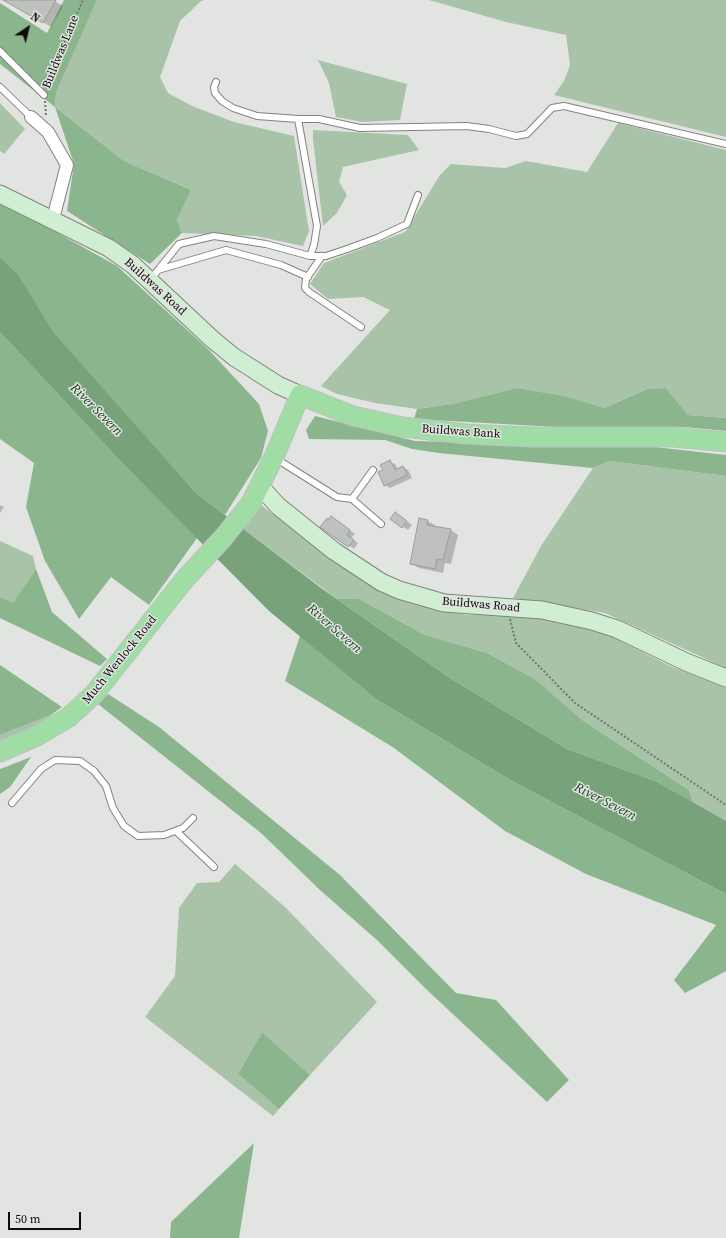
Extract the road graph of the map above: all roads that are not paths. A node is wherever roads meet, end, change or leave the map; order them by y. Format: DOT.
graph roads {
  1 [pos="0,51"];
  2 [pos="216,82"];
  3 [pos="0,87"];
  4 [pos="44,95"];
  5 [pos="31,116"];
  6 [pos="298,119"];
  7 [pos="726,144"];
  8 [pos="0,194"];
  9 [pos="418,195"];
  10 [pos="53,219"];
  11 [pos="310,256"];
  12 [pos="322,256"];
  13 [pos="154,275"];
  14 [pos="308,276"];
  15 [pos="361,327"];
  16 [pos="300,395"];
  17 [pos="726,442"];
  18 [pos="274,457"];
  19 [pos="373,470"];
  20 [pos="260,486"];
  21 [pos="352,499"];
  22 [pos="381,524"];
  23 [pos="726,678"];
  24 [pos="0,752"];
  25 [pos="12,803"];
  26 [pos="192,818"];
  27 [pos="176,831"];
  28 [pos="214,867"];
  1 -- 4 [label="lane"];
  2 -- 6 [label="lane"];
  3 -- 5 [label="lane"];
  5 -- 10 [label="street"];
  6 -- 7 [label="lane"];
  6 -- 11 [label="lane"];
  8 -- 10 [label="street, Buildwas Road"];
  9 -- 12 [label="lane"];
  10 -- 13 [label="street, Buildwas Road"];
  11 -- 12 [label="lane"];
  11 -- 13 [label="lane"];
  12 -- 14 [label="lane"];
  13 -- 14 [label="lane"];
  13 -- 16 [label="street, Buildwas Road"];
  14 -- 15 [label="lane"];
  16 -- 17 [label="main road, Buildwas Bank"];
  16 -- 18 [label="main road"];
  18 -- 20 [label="main road"];
  18 -- 21 [label="lane"];
  19 -- 21 [label="lane"];
  20 -- 23 [label="street, Buildwas Road"];
  20 -- 24 [label="main road, Much Wenlock Road"];
  21 -- 22 [label="lane"];
  25 -- 27 [label="lane"];
  26 -- 27 [label="lane"];
  27 -- 28 [label="lane"];
}
